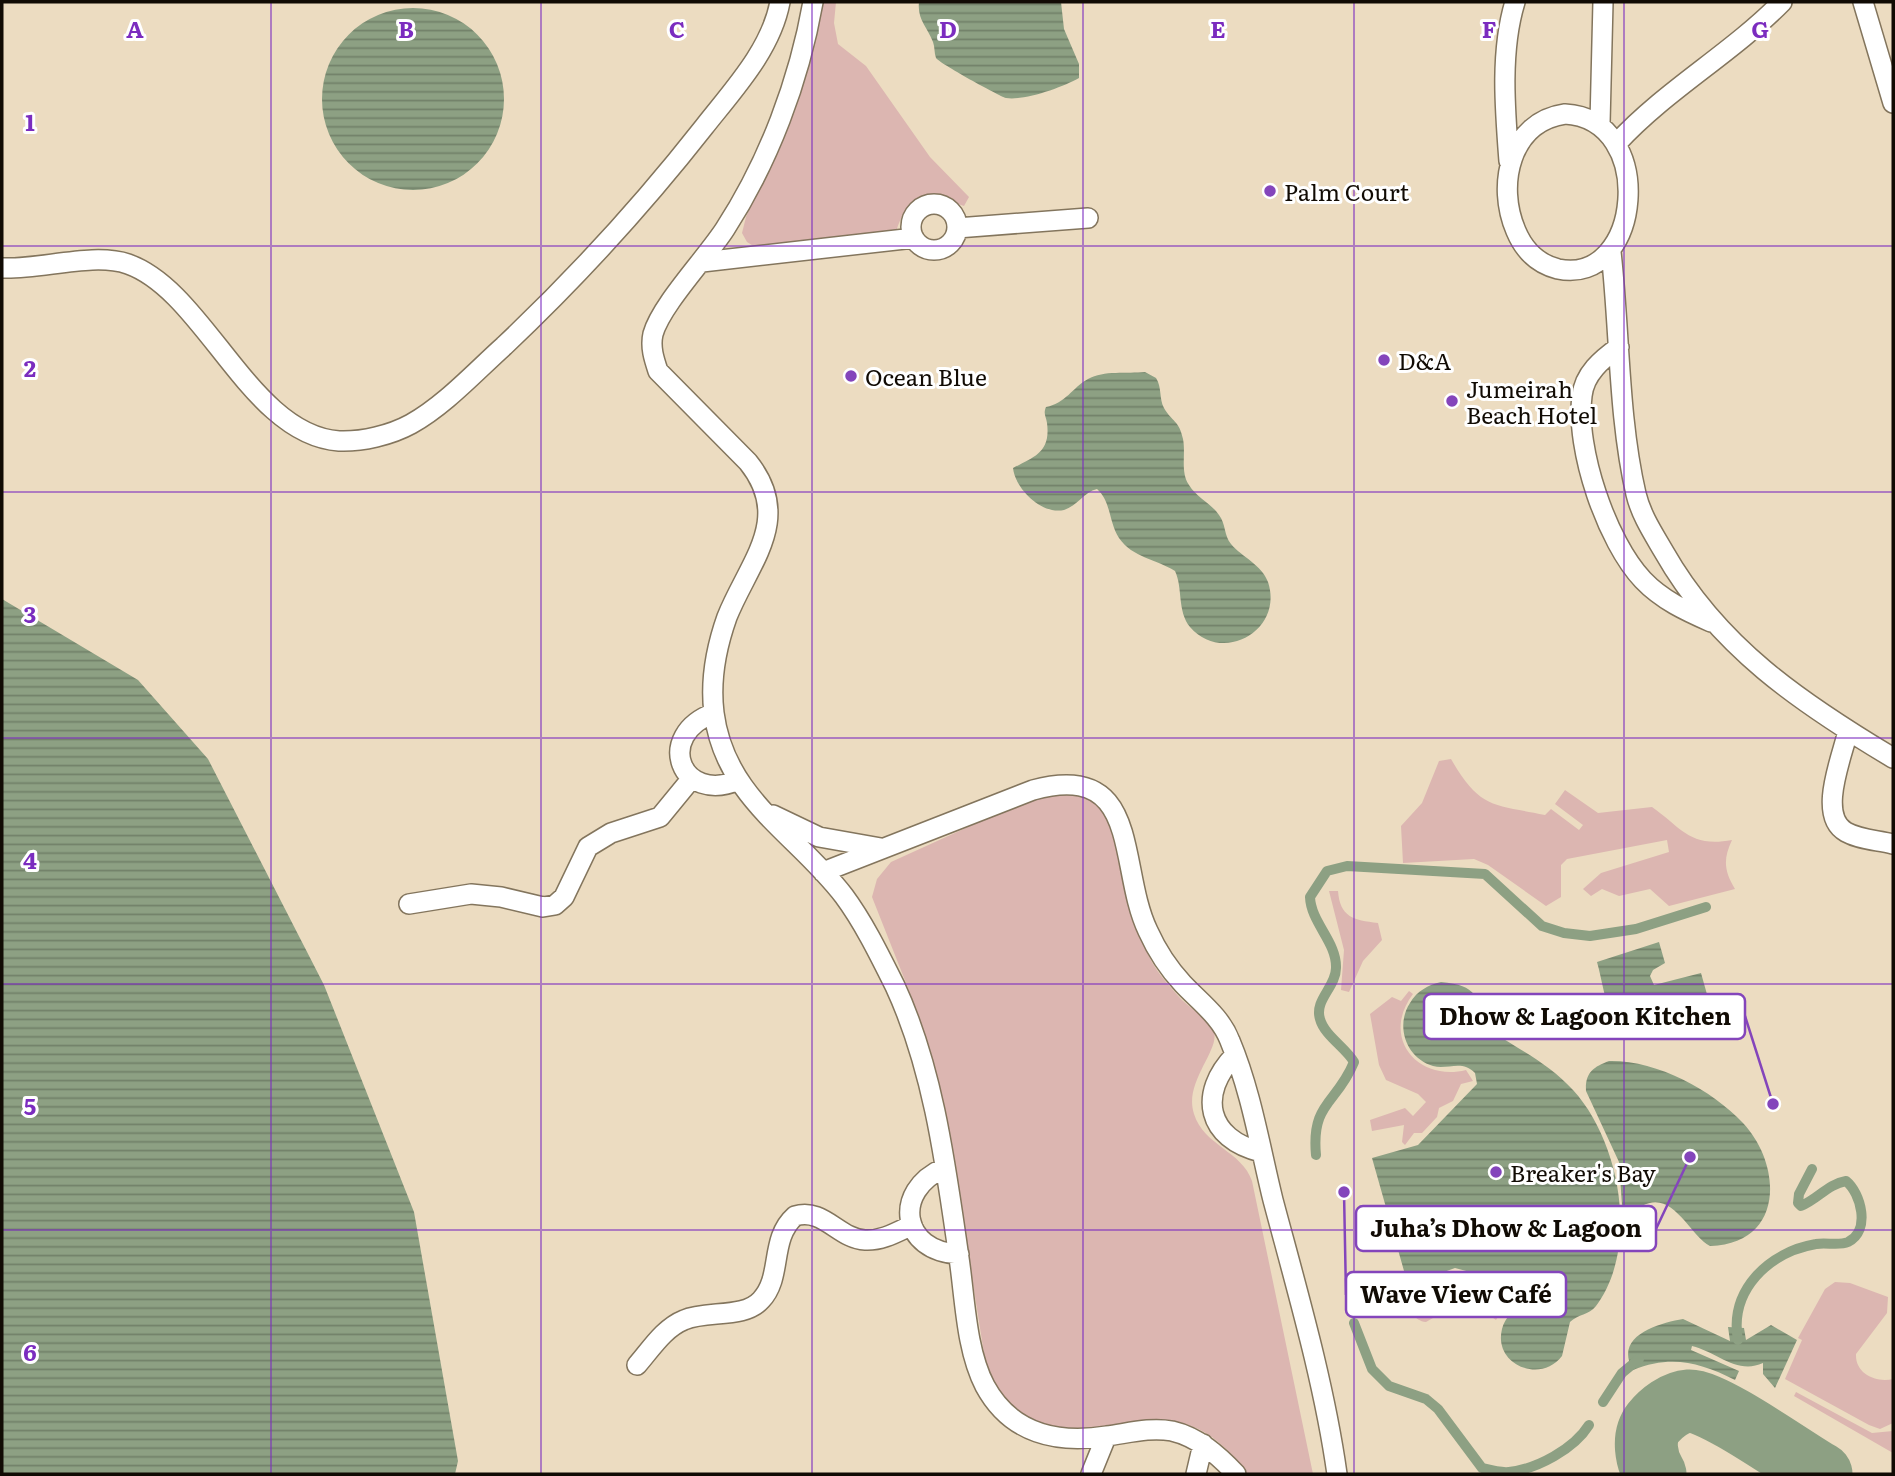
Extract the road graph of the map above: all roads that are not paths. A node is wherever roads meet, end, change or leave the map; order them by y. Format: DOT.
graph roads {
  1 [pos="779,2"];
  2 [pos="813,2"];
  3 [pos="1515,2"];
  4 [pos="1603,2"];
  5 [pos="1782,2"];
  6 [pos="1863,2"];
  7 [pos="1764,9"];
  8 [pos="809,26"];
  9 [pos="1893,103"];
  10 [pos="1600,123"];
  11 [pos="1617,142"];
  12 [pos="1509,169"];
  13 [pos="1088,218"];
  14 [pos="957,228"];
  15 [pos="914,238"];
  16 [pos="1611,252"];
  17 [pos="702,262"];
  18 [pos="2,268"];
  19 [pos="1619,347"];
  20 [pos="1711,622"];
  21 [pos="714,713"];
  22 [pos="1848,731"];
  23 [pos="1893,758"];
  24 [pos="692,778"];
  25 [pos="739,780"];
  26 [pos="756,806"];
  27 [pos="1893,844"];
  28 [pos="882,849"];
  29 [pos="823,872"];
  30 [pos="409,904"];
  31 [pos="1235,1055"];
  32 [pos="1261,1152"];
  33 [pos="944,1168"];
  34 [pos="912,1225"];
  35 [pos="959,1254"];
  36 [pos="637,1365"];
  37 [pos="1106,1437"];
  38 [pos="1203,1444"];
  39 [pos="1091,1474"];
  40 [pos="1196,1474"];
  41 [pos="1236,1474"];
  42 [pos="1337,1474"];
  1 -- 8 [label="lane"];
  1 -- 18 [label="lane"];
  2 -- 8 [label="lane"];
  3 -- 12 [label="lane"];
  4 -- 10 [label="lane"];
  5 -- 7 [label="lane"];
  6 -- 9 [label="lane"];
  7 -- 11 [label="lane"];
  8 -- 17 [label="lane"];
  10 -- 11 [label="lane"];
  10 -- 12 [label="lane"];
  11 -- 16 [label="lane"];
  12 -- 16 [label="lane"];
  13 -- 14 [label="lane"];
  14 -- 15 [label="lane"];
  14 -- 15 [label="lane"];
  15 -- 17 [label="lane"];
  16 -- 19 [label="lane"];
  17 -- 21 [label="lane"];
  19 -- 20 [label="lane"];
  19 -- 20 [label="lane"];
  20 -- 22 [label="lane"];
  21 -- 24 [label="lane"];
  21 -- 25 [label="lane"];
  22 -- 23 [label="lane"];
  22 -- 27 [label="lane"];
  24 -- 25 [label="lane"];
  24 -- 30 [label="lane"];
  25 -- 26 [label="lane"];
  26 -- 28 [label="lane"];
  26 -- 29 [label="lane"];
  28 -- 29 [label="lane"];
  28 -- 31 [label="lane"];
  29 -- 33 [label="lane"];
  31 -- 32 [label="lane"];
  31 -- 32 [label="lane"];
  32 -- 42 [label="lane"];
  33 -- 34 [label="lane"];
  33 -- 35 [label="lane"];
  34 -- 35 [label="lane"];
  34 -- 36 [label="lane"];
  35 -- 37 [label="lane"];
  37 -- 38 [label="lane"];
  37 -- 39 [label="lane"];
  38 -- 40 [label="lane"];
  38 -- 41 [label="lane"];
}
